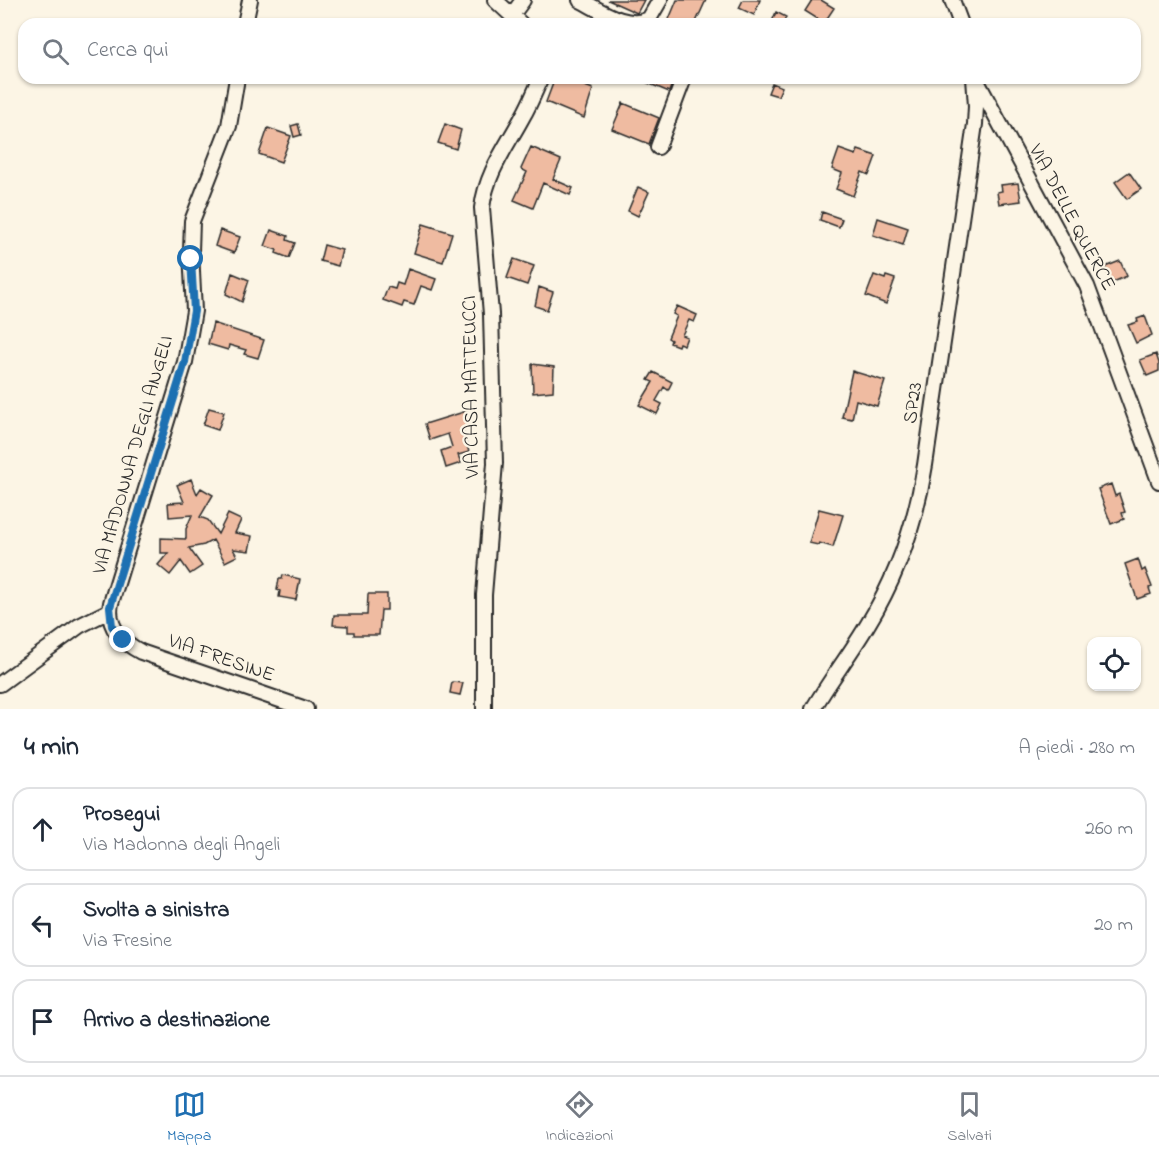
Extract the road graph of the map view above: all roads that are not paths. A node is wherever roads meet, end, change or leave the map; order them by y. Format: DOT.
graph roads {
  1 [pos="250,0"];
  2 [pos="495,0"];
  3 [pos="523,0"];
  4 [pos="580,0"];
  5 [pos="660,0"];
  6 [pos="952,0"];
  7 [pos="246,18"];
  8 [pos="515,18"];
  9 [pos="518,18"];
  10 [pos="617,18"];
  11 [pos="649,18"];
  12 [pos="959,18"];
  13 [pos="236,84"];
  14 [pos="538,84"];
  15 [pos="682,84"];
  16 [pos="975,84"];
  17 [pos="978,84"];
  18 [pos="658,147"];
  19 [pos="1159,481"];
  20 [pos="109,611"];
  21 [pos="0,684"];
  22 [pos="306,709"];
  23 [pos="484,709"];
  24 [pos="813,709"];
  1 -- 7 [label="street"];
  2 -- 8 [label="street"];
  3 -- 9 [label="street"];
  4 -- 10 [label="street"];
  5 -- 11 [label="street"];
  6 -- 12 [label="street"];
  13 -- 20 [label="street, VIA MADONNA DEGLI ANGELI"];
  14 -- 23 [label="street, VIA CASA MATTEUCCI"];
  15 -- 18 [label="street"];
  16 -- 24 [label="street, SP23 / SP23"];
  17 -- 19 [label="street, VIA DELLE QUERCE"];
  20 -- 21 [label="street"];
  20 -- 22 [label="street, VIA FRESINE"];
}
